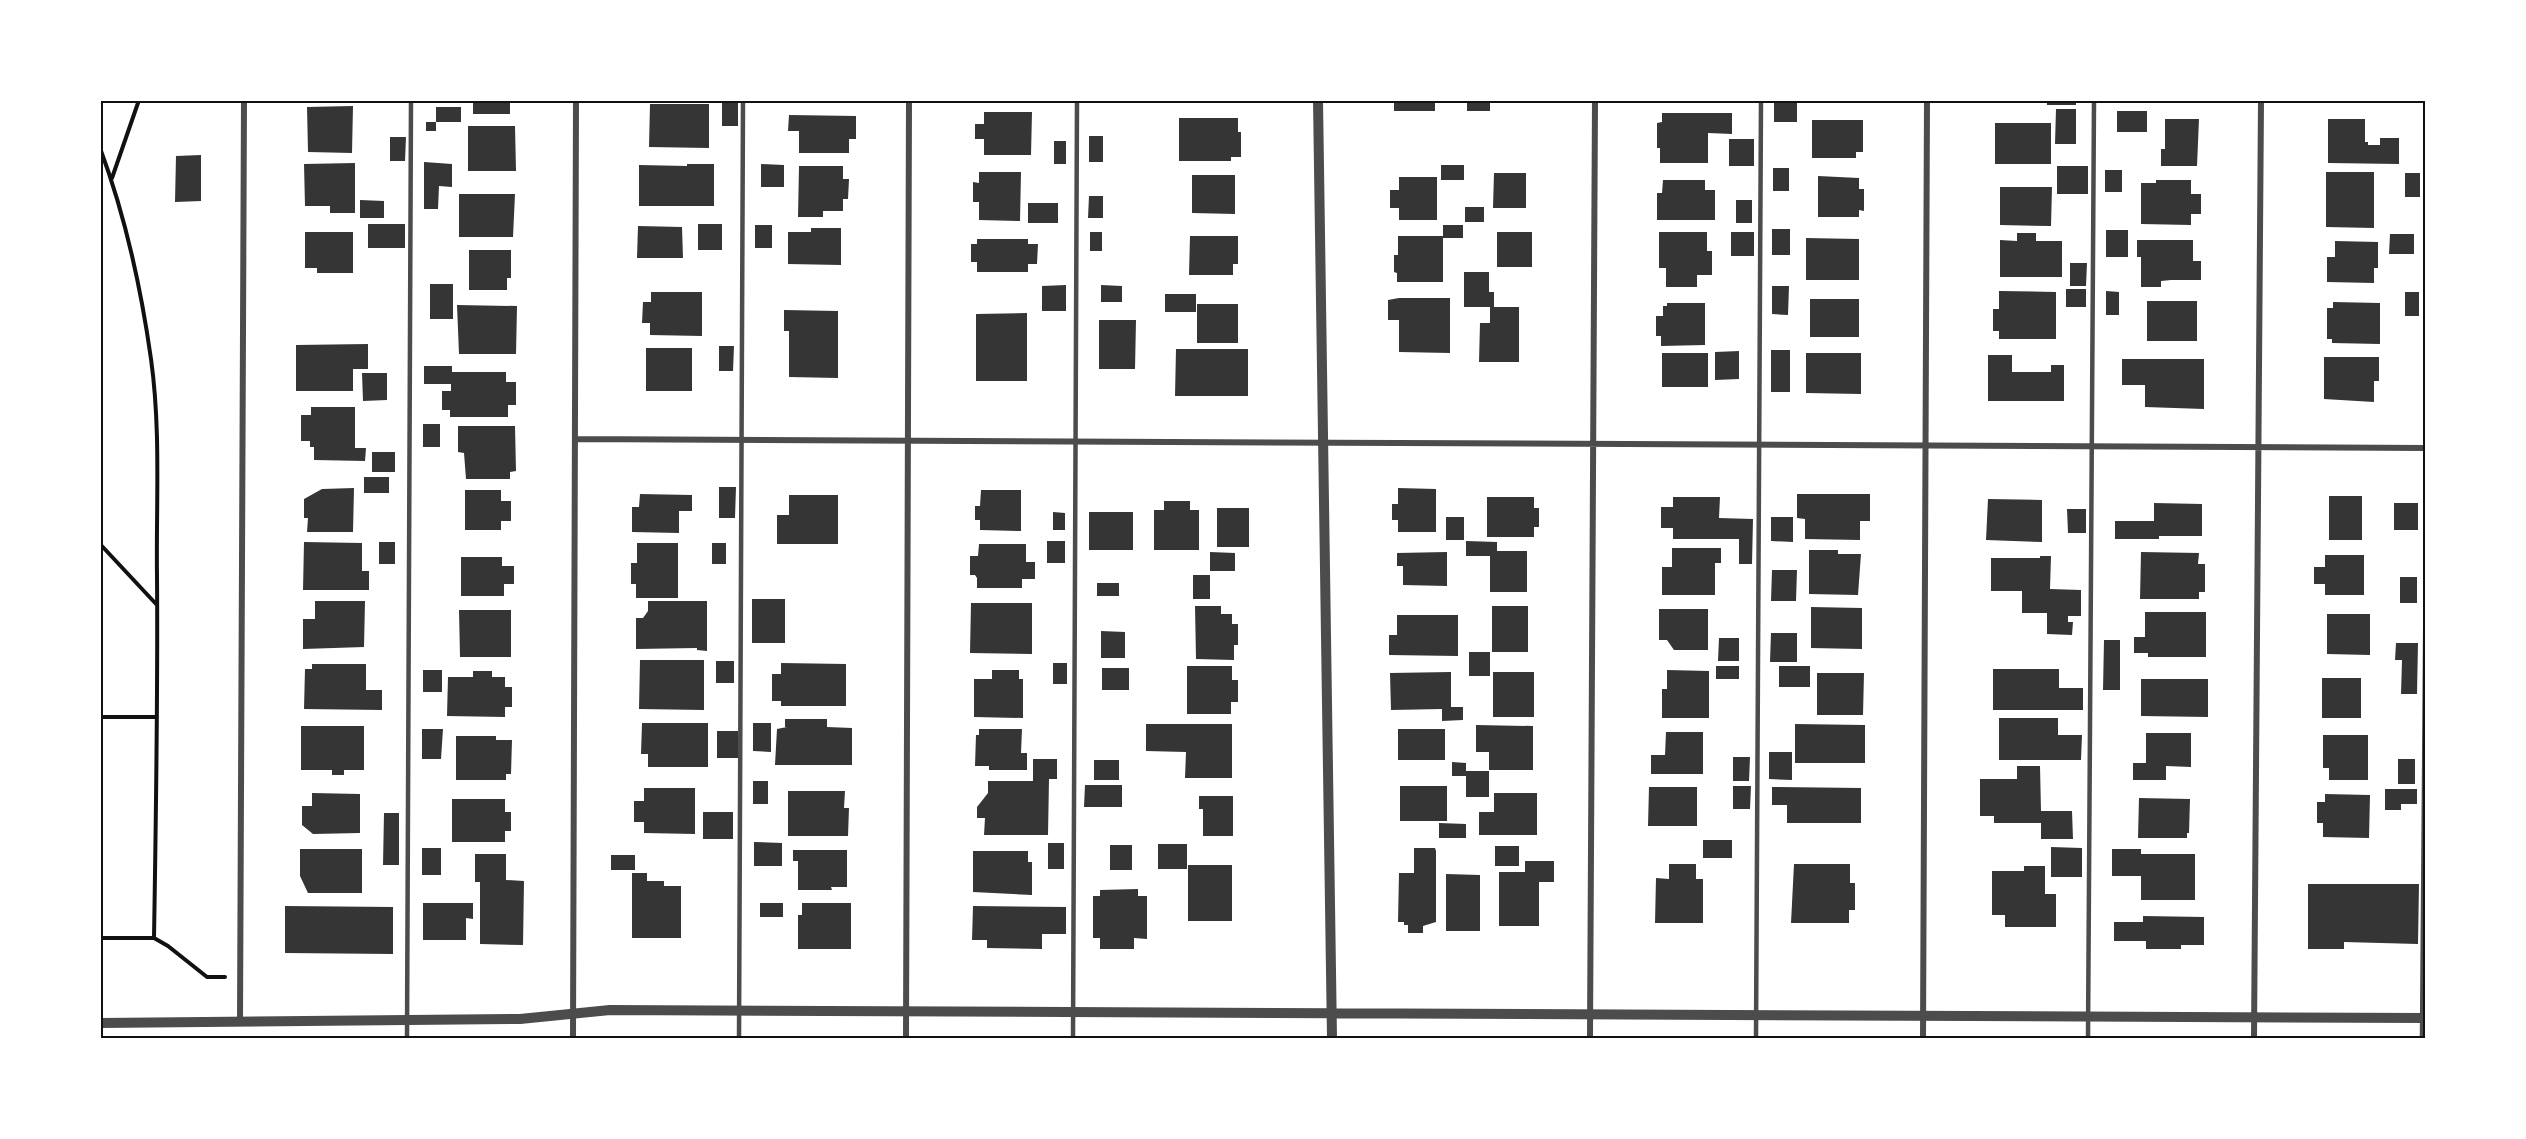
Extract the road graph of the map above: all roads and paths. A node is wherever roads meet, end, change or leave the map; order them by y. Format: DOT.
graph roads {
  1 [pos="139,100"];
  2 [pos="244,100"];
  3 [pos="411,100"];
  4 [pos="576,100"];
  5 [pos="743,100"];
  6 [pos="909,100"];
  7 [pos="1077,100"];
  8 [pos="1318,100"];
  9 [pos="1595,100"];
  10 [pos="1761,100"];
  11 [pos="1927,100"];
  12 [pos="2094,100"];
  13 [pos="2261,100"];
  14 [pos="100,148"];
  15 [pos="112,179"];
  16 [pos="575,439"];
  17 [pos="741,440"];
  18 [pos="908,441"];
  19 [pos="1076,441"];
  20 [pos="1323,442"];
  21 [pos="1592,444"];
  22 [pos="1759,444"];
  23 [pos="1926,445"];
  24 [pos="2093,446"];
  25 [pos="2259,447"];
  26 [pos="2426,448"];
  27 [pos="2426,529"];
  28 [pos="100,544"];
  29 [pos="157,605"];
  30 [pos="100,717"];
  31 [pos="157,717"];
  32 [pos="100,938"];
  33 [pos="154,938"];
  34 [pos="240,978"];
  35 [pos="740,1011"];
  36 [pos="906,1012"];
  37 [pos="1073,1012"];
  38 [pos="1331,1013"];
  39 [pos="573,1014"];
  40 [pos="1590,1015"];
  41 [pos="1756,1016"];
  42 [pos="1923,1017"];
  43 [pos="2088,1017"];
  44 [pos="2254,1018"];
  45 [pos="2424,1018"];
  46 [pos="240,1021"];
  47 [pos="407,1021"];
  48 [pos="100,1023"];
  49 [pos="407,1038"];
  50 [pos="573,1038"];
  51 [pos="739,1038"];
  52 [pos="906,1038"];
  53 [pos="1073,1038"];
  54 [pos="1332,1038"];
  55 [pos="1590,1038"];
  56 [pos="1756,1038"];
  57 [pos="1923,1038"];
  58 [pos="2088,1038"];
  59 [pos="2254,1038"];
  60 [pos="2422,1038"];
  1 -- 15 [label="path"];
  2 -- 34 [label="street"];
  3 -- 47 [label="lane"];
  4 -- 16 [label="street"];
  5 -- 17 [label="lane"];
  6 -- 18 [label="street"];
  7 -- 19 [label="lane"];
  8 -- 20 [label="street"];
  9 -- 21 [label="street"];
  10 -- 22 [label="lane"];
  11 -- 23 [label="street"];
  12 -- 24 [label="lane"];
  13 -- 25 [label="street"];
  14 -- 15 [label="path"];
  15 -- 29 [label="path"];
  16 -- 17 [label="street"];
  16 -- 39 [label="street"];
  17 -- 18 [label="street"];
  17 -- 35 [label="lane"];
  18 -- 19 [label="street"];
  18 -- 36 [label="street"];
  19 -- 20 [label="street"];
  19 -- 37 [label="lane"];
  20 -- 21 [label="street"];
  20 -- 38 [label="street"];
  21 -- 22 [label="street"];
  21 -- 40 [label="street"];
  22 -- 23 [label="street"];
  22 -- 41 [label="lane"];
  23 -- 24 [label="street"];
  23 -- 42 [label="street"];
  24 -- 25 [label="street"];
  24 -- 43 [label="lane"];
  25 -- 26 [label="street"];
  25 -- 44 [label="street"];
  27 -- 45 [label="lane"];
  28 -- 29 [label="path"];
  29 -- 31 [label="path"];
  30 -- 31 [label="path"];
  31 -- 33 [label="path"];
  32 -- 33 [label="path"];
  33 -- 34 [label="path"];
  34 -- 46 [label="street"];
  35 -- 36 [label="street"];
  35 -- 39 [label="street"];
  35 -- 51 [label="lane"];
  36 -- 37 [label="street"];
  36 -- 52 [label="street"];
  37 -- 38 [label="street"];
  37 -- 53 [label="lane"];
  38 -- 40 [label="street"];
  38 -- 54 [label="street"];
  39 -- 47 [label="street"];
  39 -- 50 [label="street"];
  40 -- 41 [label="street"];
  40 -- 55 [label="street"];
  41 -- 42 [label="street"];
  41 -- 56 [label="lane"];
  42 -- 43 [label="street"];
  42 -- 57 [label="street"];
  43 -- 44 [label="street"];
  43 -- 58 [label="lane"];
  44 -- 45 [label="street"];
  44 -- 59 [label="street"];
  45 -- 60 [label="lane"];
  46 -- 47 [label="street"];
  46 -- 48 [label="street"];
  47 -- 49 [label="lane"];
}
